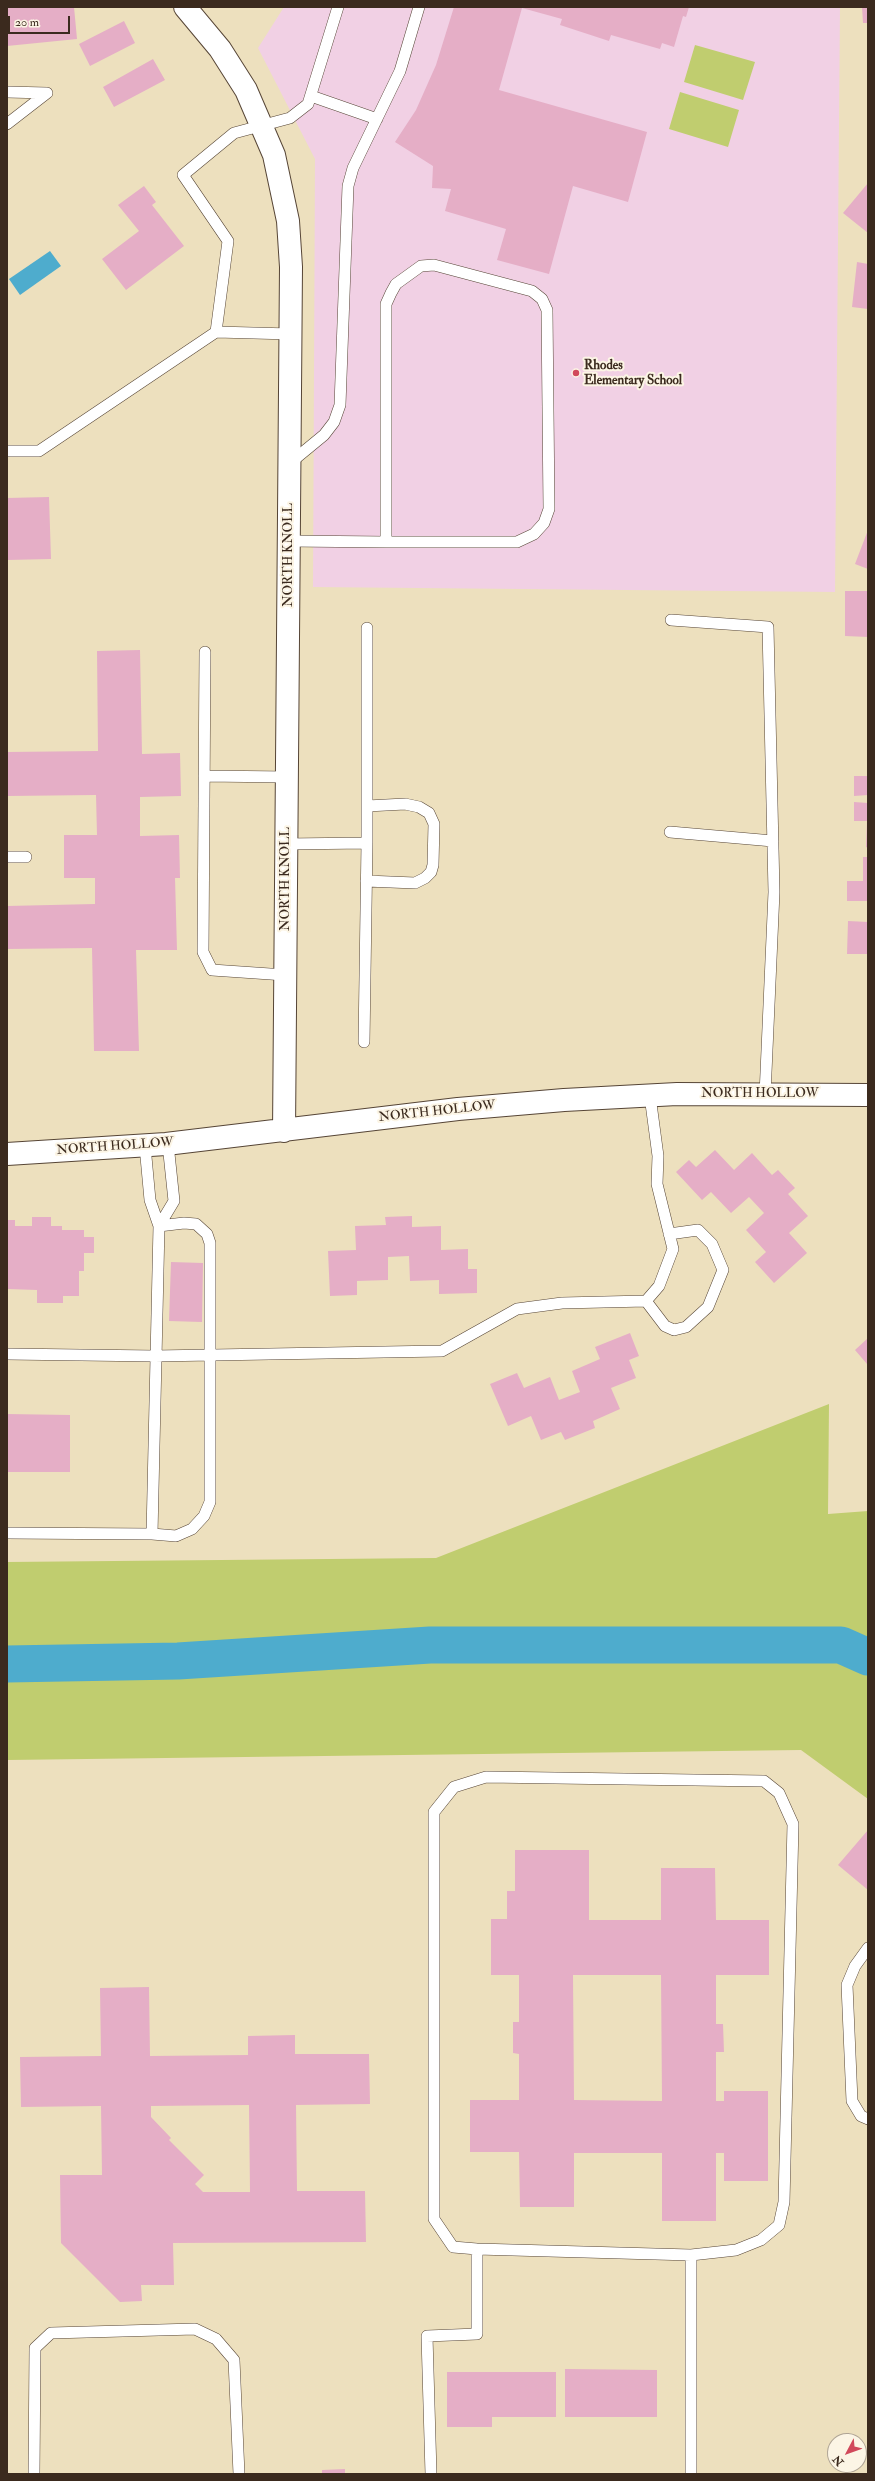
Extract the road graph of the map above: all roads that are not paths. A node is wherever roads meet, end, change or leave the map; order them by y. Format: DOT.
graph roads {
  1 [pos="185,7"];
  2 [pos="338,7"];
  3 [pos="419,7"];
  4 [pos="7,92"];
  5 [pos="311,96"];
  6 [pos="377,119"];
  7 [pos="7,124"];
  8 [pos="262,125"];
  9 [pos="216,332"];
  10 [pos="291,334"];
  11 [pos="7,451"];
  12 [pos="290,463"];
  13 [pos="289,541"];
  14 [pos="386,542"];
  15 [pos="671,620"];
  16 [pos="367,628"];
  17 [pos="205,652"];
  18 [pos="204,776"];
  19 [pos="287,777"];
  20 [pos="367,806"];
  21 [pos="670,832"];
  22 [pos="773,840"];
  23 [pos="367,843"];
  24 [pos="286,844"];
  25 [pos="7,857"];
  26 [pos="26,857"];
  27 [pos="366,881"];
  28 [pos="285,975"];
  29 [pos="364,1042"];
  30 [pos="765,1094"];
  31 [pos="868,1095"];
  32 [pos="650,1096"];
  33 [pos="284,1131"];
  34 [pos="168,1144"];
  35 [pos="145,1146"];
  36 [pos="7,1154"];
  37 [pos="159,1226"];
  38 [pos="669,1234"];
  39 [pos="646,1300"];
  40 [pos="7,1354"];
  41 [pos="209,1355"];
  42 [pos="155,1356"];
  43 [pos="7,1533"];
  44 [pos="152,1534"];
  45 [pos="868,1948"];
  46 [pos="868,2119"];
  47 [pos="477,2250"];
  48 [pos="691,2255"];
  49 [pos="34,2474"];
  50 [pos="239,2474"];
  51 [pos="431,2474"];
  52 [pos="691,2474"];
  1 -- 8 [label="street, NORTH KNOLL"];
  2 -- 5 [label="lane"];
  3 -- 6 [label="lane"];
  4 -- 7 [label="lane"];
  5 -- 6 [label="lane"];
  5 -- 8 [label="lane"];
  6 -- 12 [label="lane"];
  8 -- 9 [label="lane"];
  8 -- 10 [label="street, NORTH KNOLL"];
  9 -- 10 [label="lane"];
  9 -- 11 [label="lane"];
  10 -- 12 [label="street, NORTH KNOLL"];
  12 -- 13 [label="street, NORTH KNOLL"];
  13 -- 14 [label="lane"];
  13 -- 19 [label="street, NORTH KNOLL"];
  14 -- 14 [label="lane"];
  15 -- 22 [label="lane"];
  16 -- 20 [label="lane"];
  17 -- 18 [label="lane"];
  18 -- 19 [label="lane"];
  18 -- 28 [label="lane"];
  19 -- 24 [label="street, NORTH KNOLL"];
  20 -- 23 [label="lane"];
  20 -- 27 [label="lane"];
  21 -- 22 [label="lane"];
  22 -- 30 [label="lane"];
  23 -- 24 [label="lane"];
  23 -- 27 [label="lane"];
  24 -- 28 [label="street, NORTH KNOLL"];
  25 -- 26 [label="lane"];
  27 -- 29 [label="lane"];
  28 -- 33 [label="street, NORTH KNOLL"];
  30 -- 31 [label="street, NORTH HOLLOW"];
  30 -- 32 [label="street, NORTH HOLLOW"];
  32 -- 33 [label="street, NORTH HOLLOW"];
  32 -- 38 [label="lane"];
  33 -- 34 [label="street, NORTH HOLLOW"];
  34 -- 35 [label="street, NORTH HOLLOW"];
  34 -- 37 [label="lane"];
  35 -- 36 [label="street, NORTH HOLLOW"];
  35 -- 37 [label="lane"];
  37 -- 41 [label="lane"];
  37 -- 42 [label="lane"];
  38 -- 39 [label="lane"];
  38 -- 39 [label="lane"];
  39 -- 41 [label="lane"];
  40 -- 42 [label="lane"];
  41 -- 42 [label="lane"];
  41 -- 44 [label="lane"];
  42 -- 44 [label="lane"];
  43 -- 44 [label="lane"];
  45 -- 46 [label="lane"];
  47 -- 48 [label="lane"];
  47 -- 48 [label="lane"];
  47 -- 51 [label="lane"];
  48 -- 52 [label="lane"];
  49 -- 50 [label="lane"];
}
